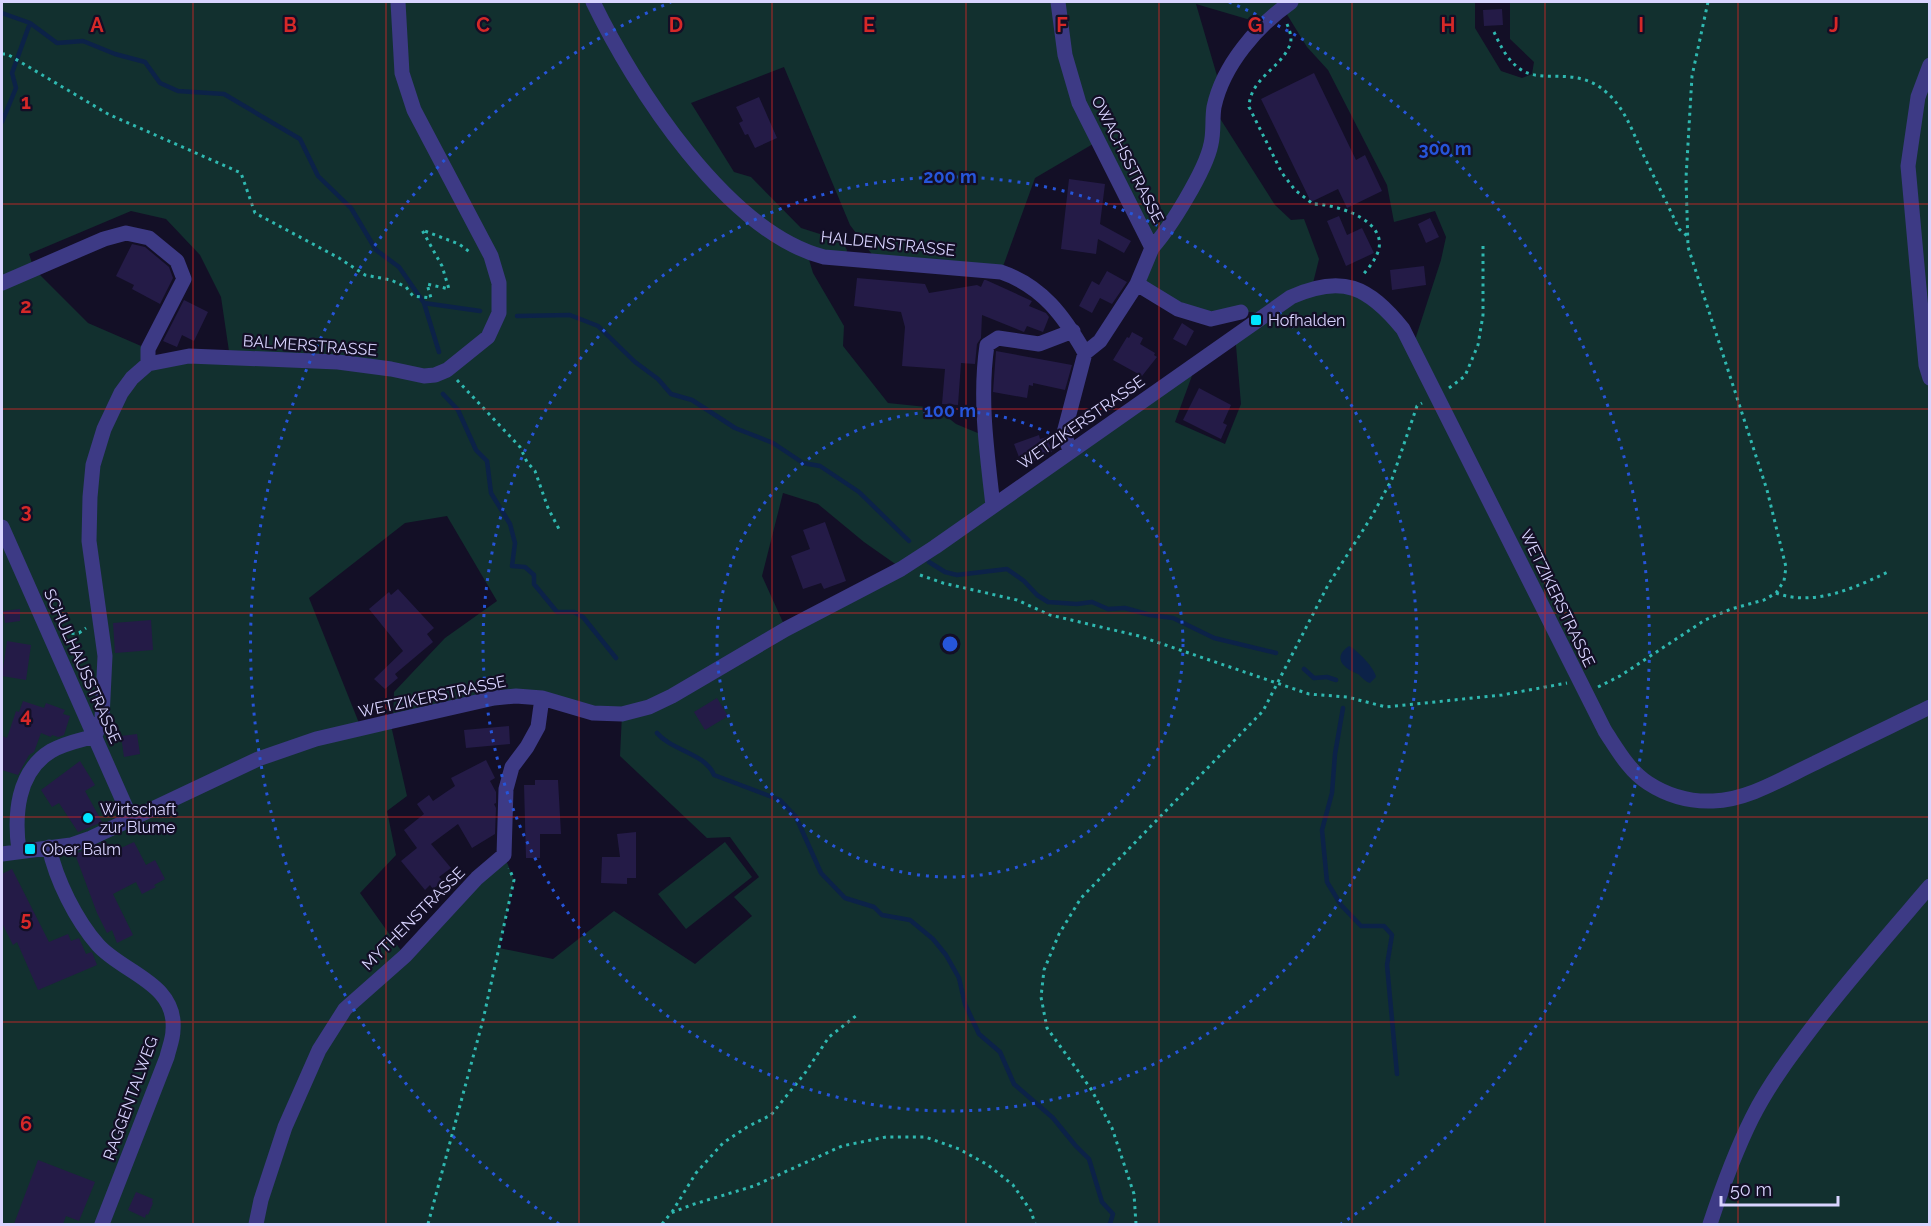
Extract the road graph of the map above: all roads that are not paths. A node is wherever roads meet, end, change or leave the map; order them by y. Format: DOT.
graph roads {
  1 [pos="398,2"];
  2 [pos="593,2"];
  3 [pos="1059,2"];
  4 [pos="1287,5"];
  5 [pos="1929,65"];
  6 [pos="1152,248"];
  7 [pos="2,283"];
  8 [pos="1137,285"];
  9 [pos="1241,312"];
  10 [pos="1072,331"];
  11 [pos="1085,353"];
  12 [pos="148,364"];
  13 [pos="1929,378"];
  14 [pos="1070,451"];
  15 [pos="993,506"];
  16 [pos="2,527"];
  17 [pos="542,698"];
  18 [pos="1929,707"];
  19 [pos="95,736"];
  20 [pos="131,819"];
  21 [pos="49,848"];
  22 [pos="19,850"];
  23 [pos="2,854"];
  24 [pos="1929,885"];
  25 [pos="102,1224"];
  26 [pos="256,1224"];
  27 [pos="1710,1224"];
  1 -- 12 [label="street, BALMERSTRASSE"];
  2 -- 10 [label="street, HALDENSTRASSE"];
  3 -- 6 [label="street, OWACHSSTRASSE"];
  4 -- 6 [label="street"];
  5 -- 13 [label="street"];
  6 -- 8 [label="street, OWACHSSTRASSE"];
  7 -- 12 [label="street"];
  8 -- 9 [label="street"];
  8 -- 11 [label="street, OWACHSSTRASSE"];
  10 -- 11 [label="street, HALDENSTRASSE"];
  10 -- 15 [label="street"];
  11 -- 14 [label="street"];
  12 -- 19 [label="street"];
  14 -- 15 [label="street, WETZIKERSTRASSE"];
  14 -- 18 [label="street, WETZIKERSTRASSE"];
  15 -- 17 [label="street, WETZIKERSTRASSE"];
  16 -- 19 [label="street, SCHULHAUSSTRASSE"];
  17 -- 20 [label="street, WETZIKERSTRASSE"];
  17 -- 26 [label="street, MYTHENSTRASSE"];
  19 -- 20 [label="street, SCHULHAUSSTRASSE"];
  19 -- 22 [label="street"];
  20 -- 21 [label="street, WETZIKERSTRASSE"];
  21 -- 22 [label="street, WETZIKERSTRASSE"];
  21 -- 25 [label="street, RAGGENTALWEG"];
  22 -- 23 [label="street, WETZIKERSTRASSE"];
  24 -- 27 [label="street"];
}
